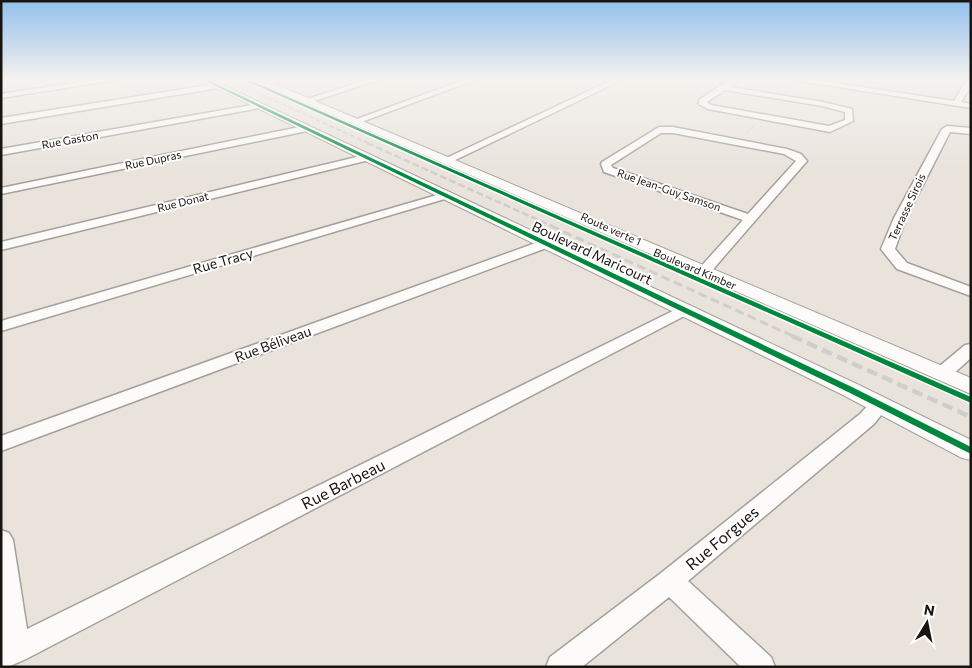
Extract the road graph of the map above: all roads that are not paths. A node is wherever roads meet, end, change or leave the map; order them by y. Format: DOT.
graph roads {
  1 [pos="56,110"];
  2 [pos="234,110"];
  3 [pos="266,110"];
  4 [pos="326,110"];
  5 [pos="387,110"];
  6 [pos="555,110"];
  7 [pos="724,110"];
  8 [pos="845,110"];
  9 [pos="1,120"];
  10 [pos="353,122"];
  11 [pos="304,129"];
  12 [pos="971,131"];
  13 [pos="735,142"];
  14 [pos="1,152"];
  15 [pos="365,158"];
  16 [pos="444,161"];
  17 [pos="1,191"];
  18 [pos="444,196"];
  19 [pos="752,219"];
  20 [pos="544,244"];
  21 [pos="1,246"];
  22 [pos="703,272"];
  23 [pos="971,292"];
  24 [pos="685,310"];
  25 [pos="1,326"];
  26 [pos="971,349"];
  27 [pos="941,374"];
  28 [pos="971,387"];
  29 [pos="880,405"];
  30 [pos="1,444"];
  31 [pos="971,451"];
  32 [pos="1,540"];
  33 [pos="670,581"];
  34 [pos="9,652"];
  35 [pos="560,667"];
  36 [pos="761,667"];
  1 -- 9 [label="street"];
  2 -- 14 [label="street, Rue Gaston"];
  3 -- 11 [label="street, Boulevard Maricourt"];
  4 -- 10 [label="street, Boulevard Kimber"];
  5 -- 10 [label="street"];
  6 -- 16 [label="street"];
  7 -- 8 [label="street"];
  10 -- 16 [label="street, Boulevard Kimber"];
  11 -- 15 [label="street, Boulevard Maricourt"];
  11 -- 17 [label="street, Rue Dupras"];
  12 -- 23 [label="street, Terrasse Sirois"];
  13 -- 19 [label="street, Rue Jean-Guy Samson"];
  13 -- 19 [label="street, Rue Jean-Guy Samson"];
  15 -- 18 [label="street, Boulevard Maricourt"];
  15 -- 21 [label="street, Rue Donat"];
  16 -- 22 [label="street, Boulevard Kimber"];
  18 -- 20 [label="street, Boulevard Maricourt"];
  18 -- 25 [label="street, Rue Tracy"];
  19 -- 22 [label="street, Rue Jean-Guy Samson"];
  20 -- 24 [label="street, Boulevard Maricourt"];
  20 -- 30 [label="street, Rue Béliveau"];
  22 -- 27 [label="street, Boulevard Kimber"];
  24 -- 29 [label="street, Boulevard Maricourt"];
  24 -- 34 [label="street, Rue Barbeau"];
  26 -- 27 [label="street"];
  27 -- 28 [label="street, Boulevard Kimber"];
  29 -- 31 [label="street, Boulevard Maricourt"];
  29 -- 33 [label="street, Rue Forgues"];
  32 -- 34 [label="street"];
  33 -- 35 [label="street, Rue Forgues"];
  33 -- 36 [label="street"];
}
